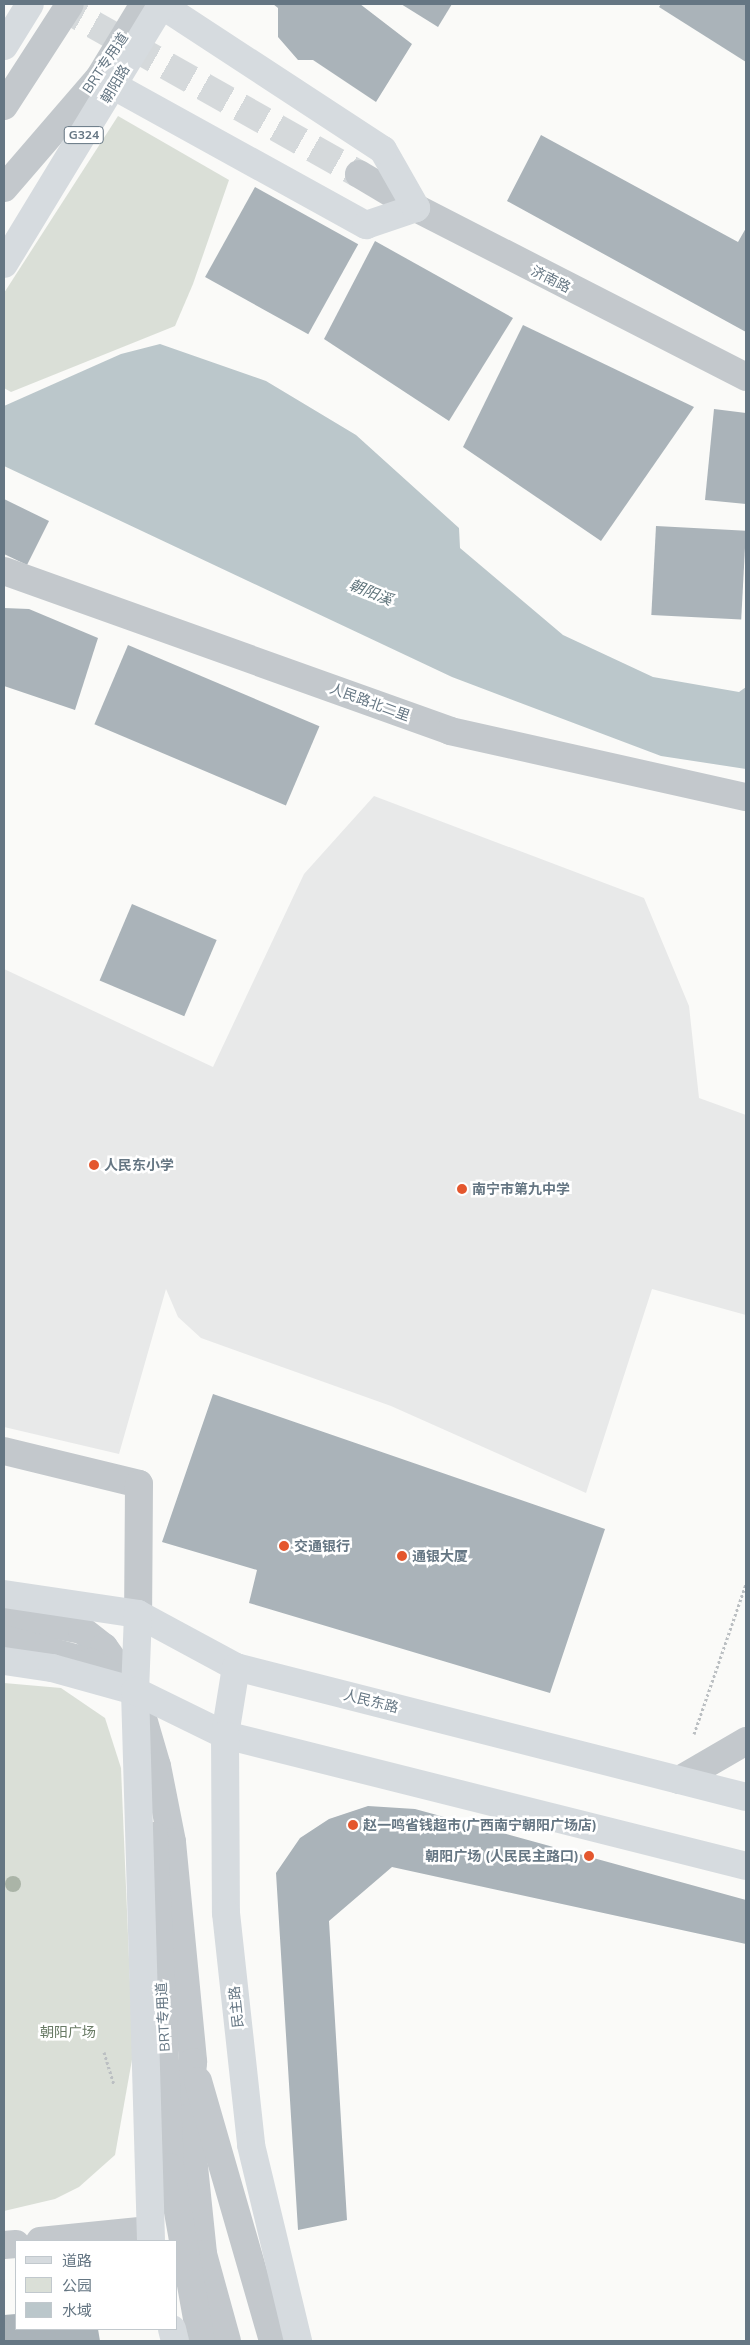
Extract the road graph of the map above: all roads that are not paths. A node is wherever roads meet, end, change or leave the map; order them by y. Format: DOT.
graph roads {
  1 [pos="70,4"];
  2 [pos="155,4"];
  3 [pos="114,86"];
  4 [pos="4,106"];
  5 [pos="360,174"];
  6 [pos="4,188"];
  7 [pos="416,208"];
  8 [pos="4,264"];
  9 [pos="746,377"];
  10 [pos="4,571"];
  11 [pos="746,797"];
  12 [pos="4,1451"];
  13 [pos="4,1594"];
  14 [pos="138,1614"];
  15 [pos="4,1615"];
  16 [pos="4,1639"];
  17 [pos="4,1661"];
  18 [pos="236,1667"];
  19 [pos="136,1690"];
  20 [pos="225,1735"];
  21 [pos="746,1741"];
  22 [pos="679,1780"];
  23 [pos="746,1797"];
  24 [pos="746,1866"];
  25 [pos="194,2062"];
  26 [pos="150,2236"];
  27 [pos="62,2240"];
  28 [pos="201,2341"];
  29 [pos="227,2341"];
  30 [pos="273,2341"];
  31 [pos="298,2341"];
  1 -- 4 [label="street"];
  2 -- 3 [label="main road, 朝阳路 / G324"];
  2 -- 6 [label="street, BRT专用道"];
  2 -- 7 [label="main road"];
  3 -- 7 [label="main road"];
  3 -- 8 [label="main road, 朝阳路 / G324"];
  5 -- 7 [label="street, 济南路"];
  7 -- 9 [label="street, 济南路"];
  10 -- 11 [label="street, 人民路北二里"];
  12 -- 14 [label="street"];
  13 -- 14 [label="main road, 人民东路"];
  14 -- 18 [label="main road, 人民东路"];
  14 -- 19 [label="main road"];
  15 -- 19 [label="street, BRT专用道"];
  16 -- 19 [label="street"];
  17 -- 19 [label="main road"];
  18 -- 20 [label="main road, 民主路"];
  18 -- 22 [label="main road, 人民东路"];
  19 -- 20 [label="main road"];
  19 -- 25 [label="street, BRT专用道"];
  19 -- 26 [label="main road"];
  19 -- 28 [label="street, BRT专用道"];
  20 -- 24 [label="main road"];
  20 -- 31 [label="main road, 民主路"];
  21 -- 22 [label="street"];
  22 -- 23 [label="main road, 人民东路"];
  25 -- 29 [label="street, BRT专用道"];
  25 -- 30 [label="street, BRT专用道"];
  26 -- 27 [label="street"];
}
